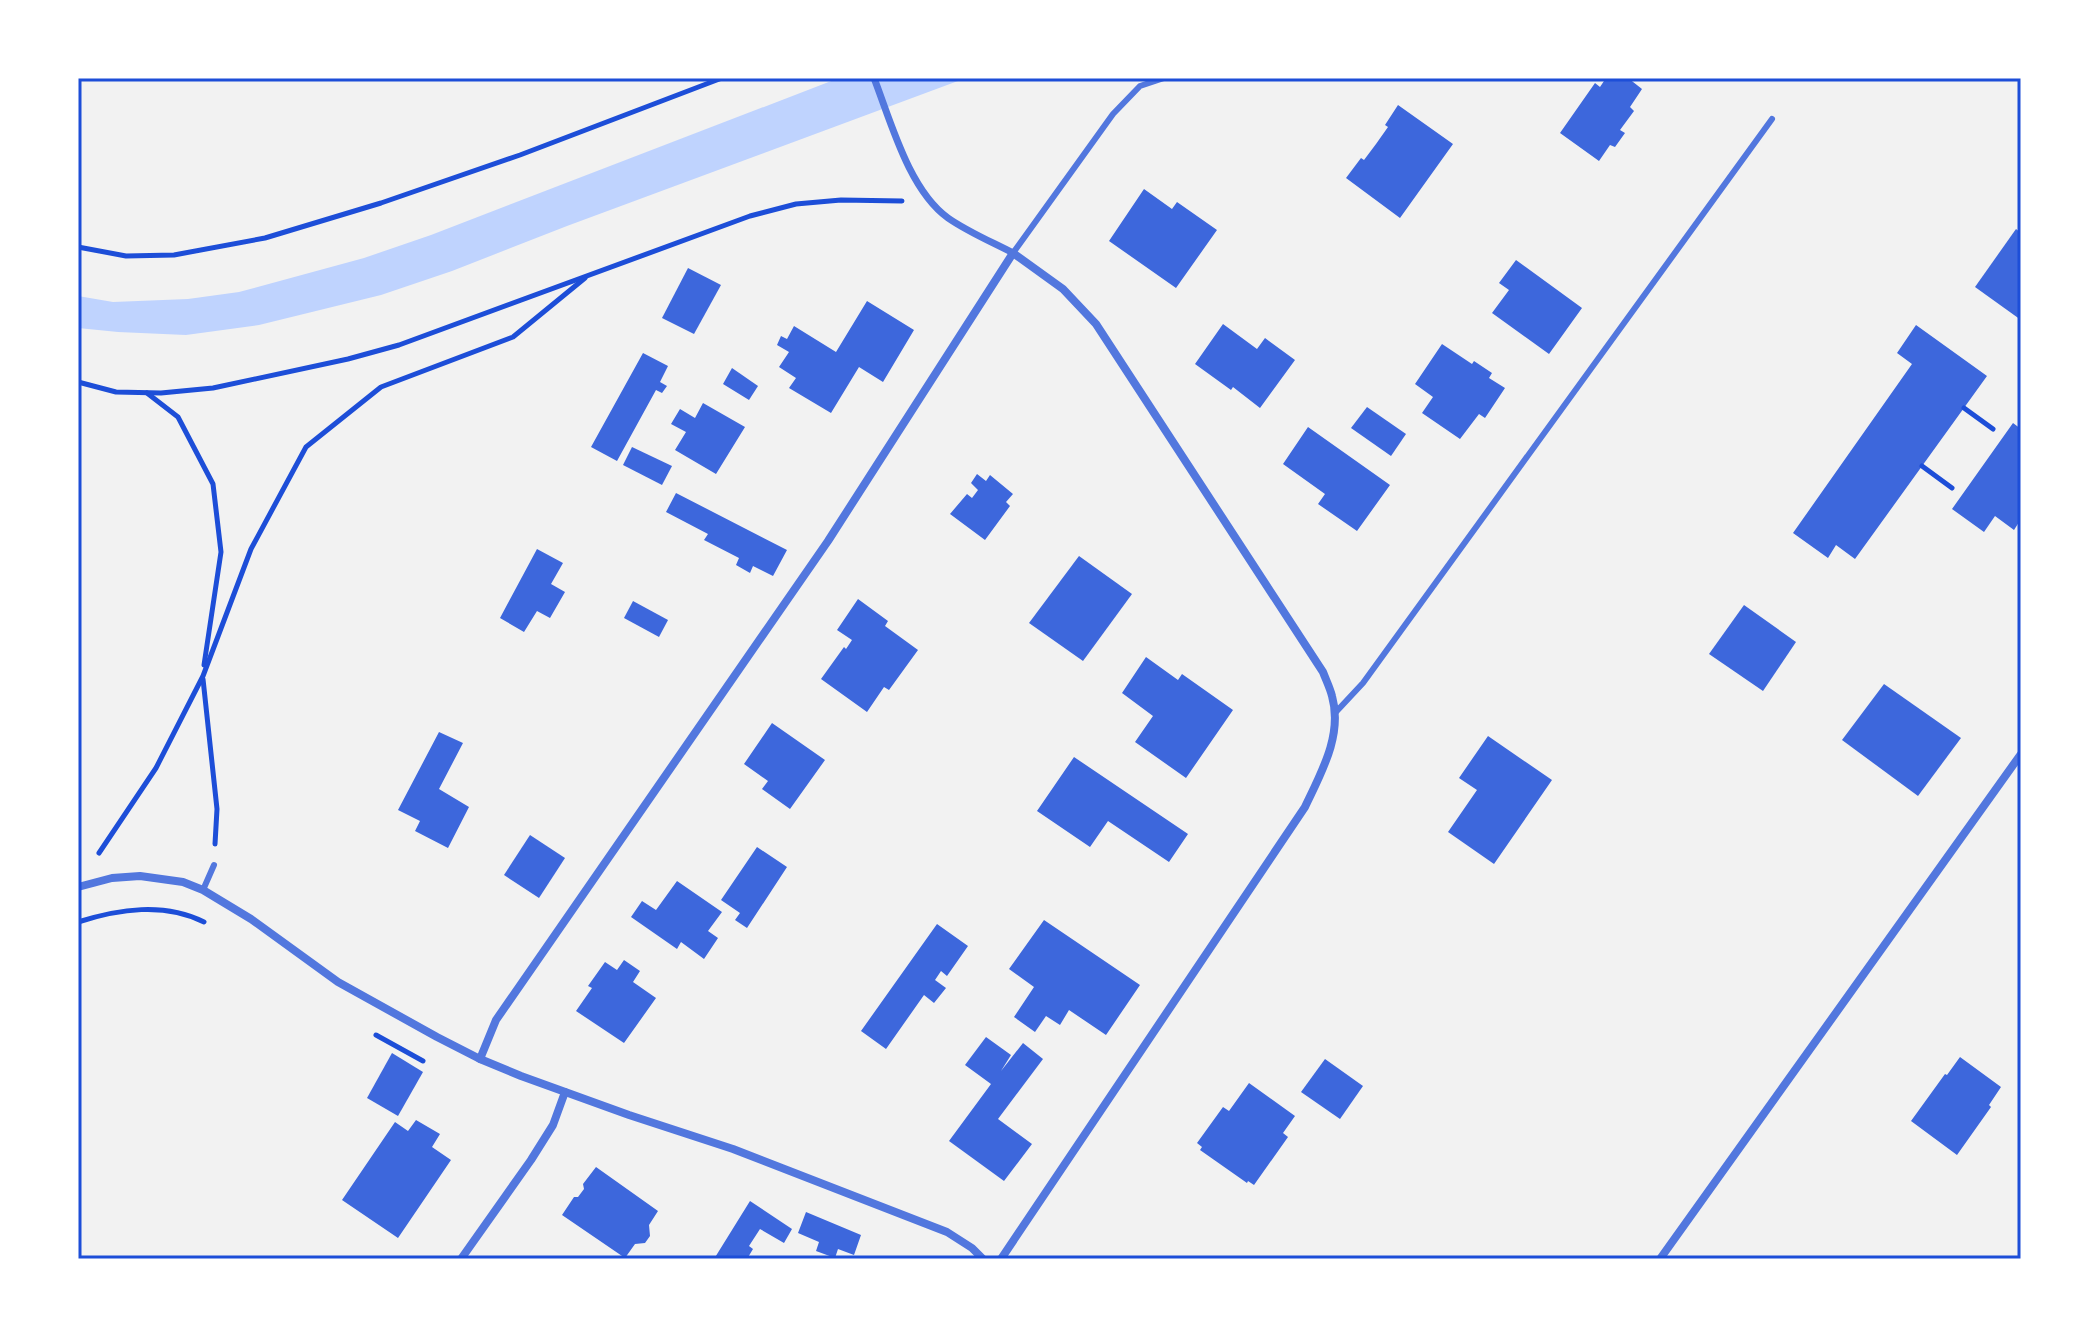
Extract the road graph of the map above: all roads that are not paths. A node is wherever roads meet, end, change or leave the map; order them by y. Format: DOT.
graph roads {
  1 [pos="874,78"];
  2 [pos="1164,78"];
  3 [pos="1772,119"];
  4 [pos="1013,253"];
  5 [pos="1335,713"];
  6 [pos="2021,754"];
  7 [pos="214,865"];
  8 [pos="78,887"];
  9 [pos="203,890"];
  10 [pos="480,1059"];
  11 [pos="565,1092"];
  12 [pos="461,1259"];
  13 [pos="983,1259"];
  14 [pos="1001,1259"];
  15 [pos="1660,1259"];
  1 -- 4 [label="street"];
  2 -- 4 [label="lane"];
  3 -- 5 [label="lane"];
  4 -- 5 [label="street"];
  4 -- 10 [label="street"];
  5 -- 14 [label="street"];
  6 -- 15 [label="street"];
  7 -- 9 [label="lane"];
  8 -- 9 [label="street"];
  9 -- 10 [label="street"];
  10 -- 11 [label="street"];
  11 -- 12 [label="street"];
  11 -- 13 [label="street"];
}
